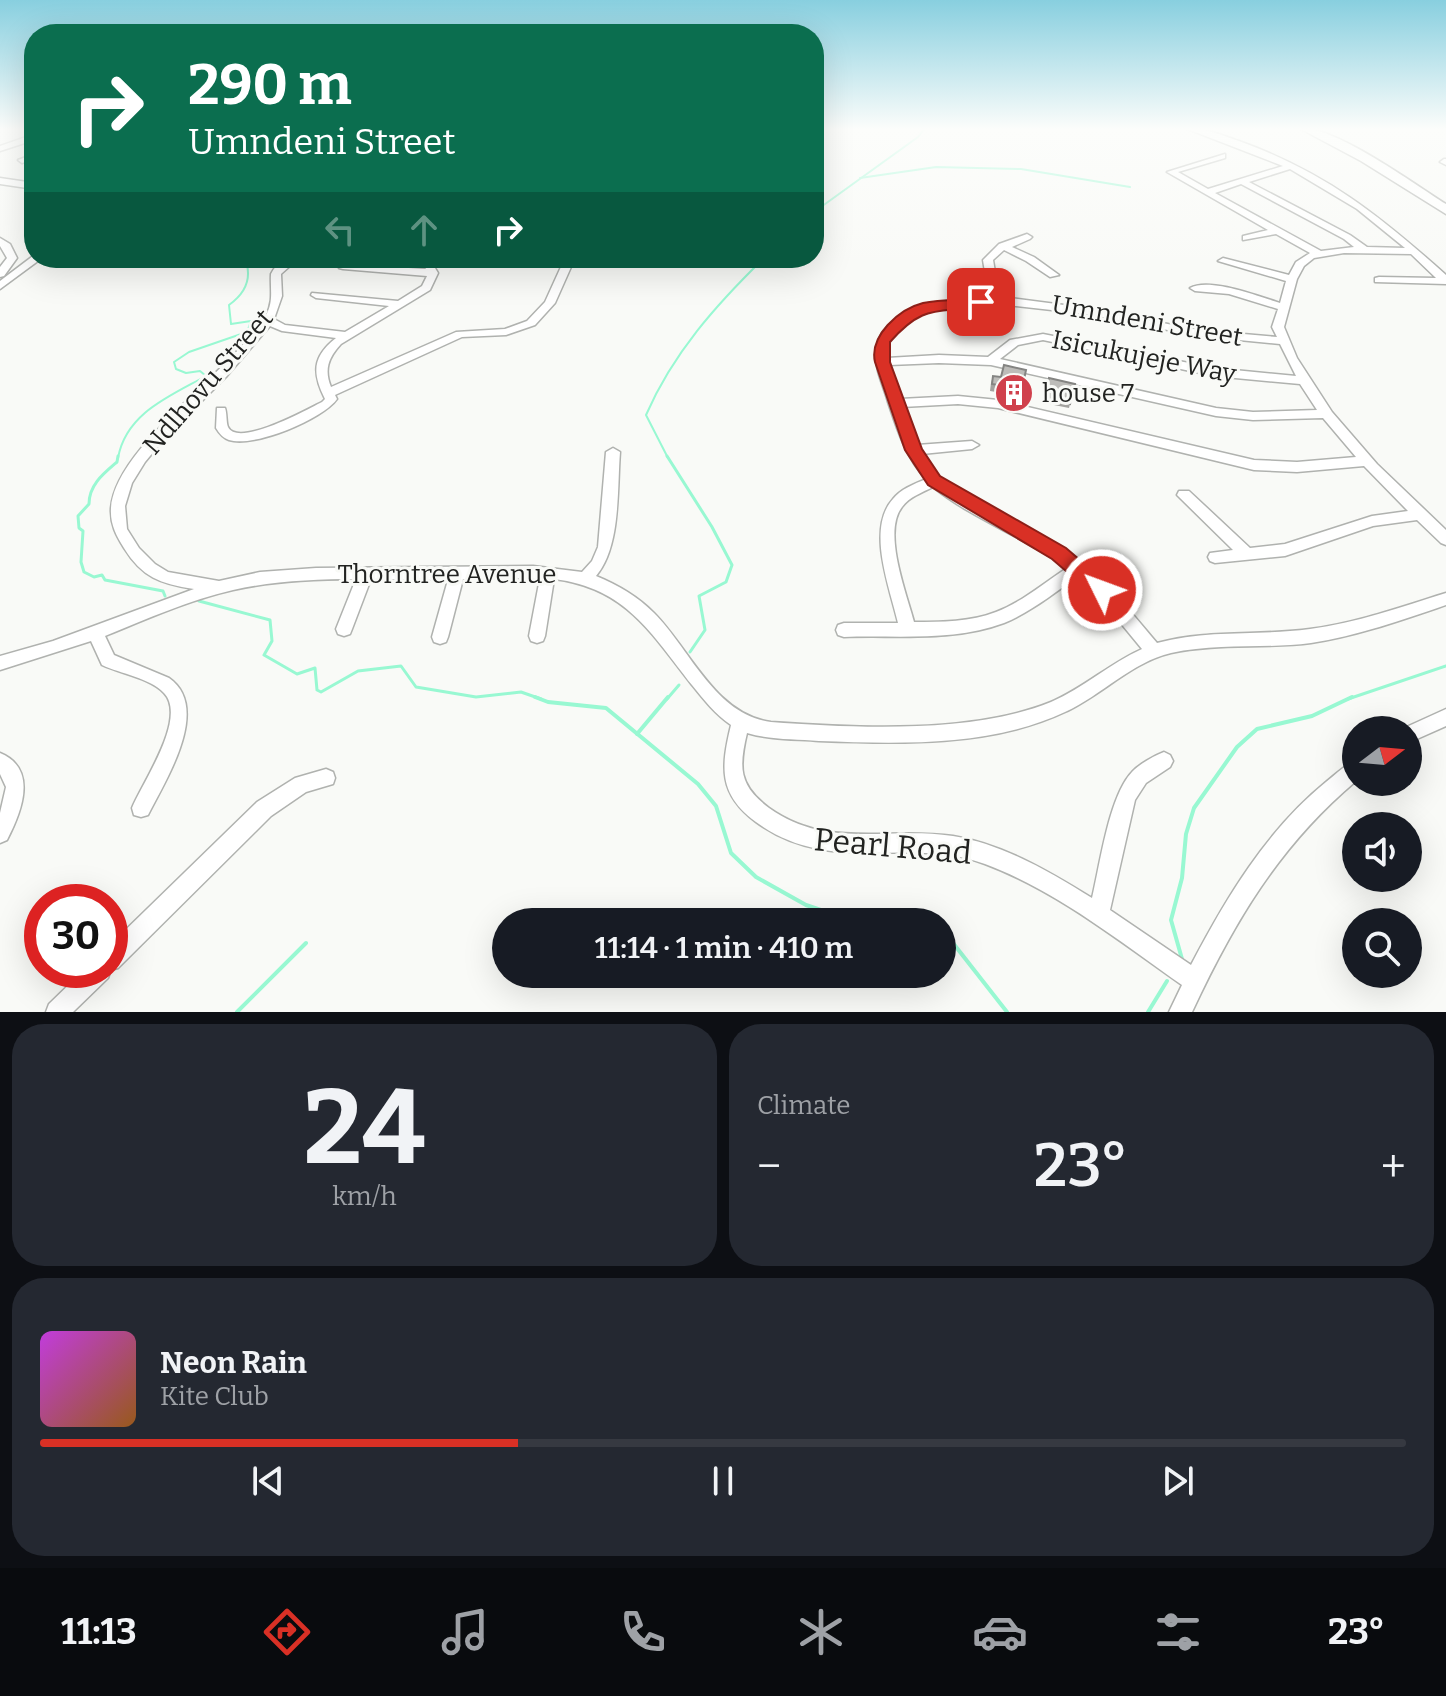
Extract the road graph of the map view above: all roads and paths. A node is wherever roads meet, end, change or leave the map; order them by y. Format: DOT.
graph roads {
  1 [pos="1175,175"];
  2 [pos="1260,175"];
  3 [pos="1306,175"];
  4 [pos="1392,175"];
  5 [pos="0,181"];
  6 [pos="1241,181"];
  7 [pos="24,185"];
  8 [pos="1208,192"];
  9 [pos="1446,210"];
  10 [pos="1276,231"];
  11 [pos="1027,237"];
  12 [pos="1246,238"];
  13 [pos="0,241"];
  14 [pos="1002,246"];
  15 [pos="1364,250"];
  16 [pos="1413,251"];
  17 [pos="1317,253"];
  18 [pos="1223,261"];
  19 [pos="24,268"];
  20 [pos="280,268"];
  21 [pos="369,268"];
  22 [pos="430,268"];
  23 [pos="566,268"];
  24 [pos="433,273"];
  25 [pos="0,274"];
  26 [pos="1054,275"];
  27 [pos="1292,279"];
  28 [pos="1379,280"];
  29 [pos="1446,281"];
  30 [pos="0,286"];
  31 [pos="1195,288"];
  32 [pos="316,295"];
  33 [pos="1006,301"];
  34 [pos="401,304"];
  35 [pos="1282,307"];
  36 [pos="268,320"];
  37 [pos="346,336"];
  38 [pos="1283,341"];
  39 [pos="991,361"];
  40 [pos="882,362"];
  41 [pos="1304,381"];
  42 [pos="328,393"];
  43 [pos="897,403"];
  44 [pos="221,411"];
  45 [pos="1325,414"];
  46 [pos="972,445"];
  47 [pos="914,450"];
  48 [pos="613,452"];
  49 [pos="1369,461"];
  50 [pos="934,481"];
  51 [pos="1184,495"];
  52 [pos="1421,514"];
  53 [pos="1446,539"];
  54 [pos="1248,555"];
  55 [pos="1215,557"];
  56 [pos="1079,568"];
  57 [pos="366,573"];
  58 [pos="457,573"];
  59 [pos="548,573"];
  60 [pos="585,579"];
  61 [pos="221,587"];
  62 [pos="1446,599"];
  63 [pos="907,627"];
  64 [pos="344,629"];
  65 [pos="844,630"];
  66 [pos="96,634"];
  67 [pos="537,636"];
  68 [pos="440,637"];
  69 [pos="1154,652"];
  70 [pos="0,663"];
  71 [pos="1446,717"];
  72 [pos="740,722"];
  73 [pos="1422,728"];
  74 [pos="1164,761"];
  75 [pos="0,762"];
  76 [pos="326,778"];
  77 [pos="1342,780"];
  78 [pos="141,808"];
  79 [pos="0,833"];
  80 [pos="1099,914"];
  81 [pos="128,942"];
  82 [pos="1195,981"];
  83 [pos="82,988"];
  84 [pos="57,1012"];
  85 [pos="1180,1012"];
  1 -- 8 [label="street"];
  2 -- 6 [label="street"];
  3 -- 16 [label="street"];
  4 -- 9 [label="highway"];
  5 -- 7 [label="street"];
  6 -- 8 [label="street"];
  6 -- 15 [label="street"];
  8 -- 10 [label="street"];
  10 -- 12 [label="street"];
  10 -- 17 [label="street"];
  11 -- 14 [label="street"];
  13 -- 25 [label="street"];
  14 -- 26 [label="street"];
  14 -- 33 [label="street"];
  15 -- 16 [label="street"];
  15 -- 17 [label="street"];
  16 -- 29 [label="street"];
  17 -- 27 [label="street"];
  18 -- 27 [label="street"];
  19 -- 30 [label="street"];
  20 -- 36 [label="street, Ndlhovu Street"];
  21 -- 24 [label="street"];
  22 -- 24 [label="street"];
  23 -- 42 [label="street"];
  24 -- 34 [label="street"];
  27 -- 35 [label="street"];
  28 -- 29 [label="street"];
  31 -- 35 [label="street"];
  32 -- 34 [label="street"];
  33 -- 38 [label="street, Umndeni Street"];
  33 -- 40 [label="street, Umndeni Street"];
  34 -- 37 [label="street"];
  35 -- 38 [label="street"];
  36 -- 37 [label="street"];
  36 -- 61 [label="street, Ndlhovu Street"];
  37 -- 42 [label="street"];
  38 -- 41 [label="street"];
  39 -- 40 [label="street"];
  39 -- 41 [label="street, Isicukujeje Way"];
  39 -- 45 [label="street"];
  40 -- 43 [label="street"];
  41 -- 45 [label="street"];
  42 -- 44 [label="street"];
  43 -- 47 [label="street"];
  43 -- 49 [label="street"];
  45 -- 49 [label="street"];
  46 -- 47 [label="street"];
  47 -- 50 [label="street"];
  48 -- 60 [label="street"];
  49 -- 52 [label="street"];
  50 -- 56 [label="street"];
  50 -- 63 [label="street"];
  51 -- 54 [label="street"];
  52 -- 53 [label="street"];
  52 -- 54 [label="street"];
  54 -- 55 [label="street"];
  56 -- 63 [label="street"];
  56 -- 69 [label="street"];
  57 -- 58 [label="street, Thorntree Avenue"];
  57 -- 61 [label="street, Thorntree Avenue"];
  57 -- 64 [label="street"];
  58 -- 59 [label="street, Thorntree Avenue"];
  58 -- 68 [label="street"];
  59 -- 60 [label="street, Thorntree Avenue"];
  59 -- 67 [label="street"];
  60 -- 72 [label="street, Thorntree Avenue"];
  61 -- 66 [label="street, Thorntree Avenue"];
  62 -- 69 [label="street"];
  63 -- 65 [label="street"];
  66 -- 70 [label="street, Thorntree Avenue"];
  66 -- 78 [label="street"];
  69 -- 72 [label="street"];
  71 -- 73 [label="street"];
  72 -- 80 [label="street, Pearl Road"];
  74 -- 80 [label="street"];
  75 -- 79 [label="street"];
  76 -- 81 [label="street"];
  77 -- 82 [label="street"];
  80 -- 82 [label="street, Pearl Road"];
  82 -- 85 [label="street"];
  83 -- 84 [label="street"];
}
